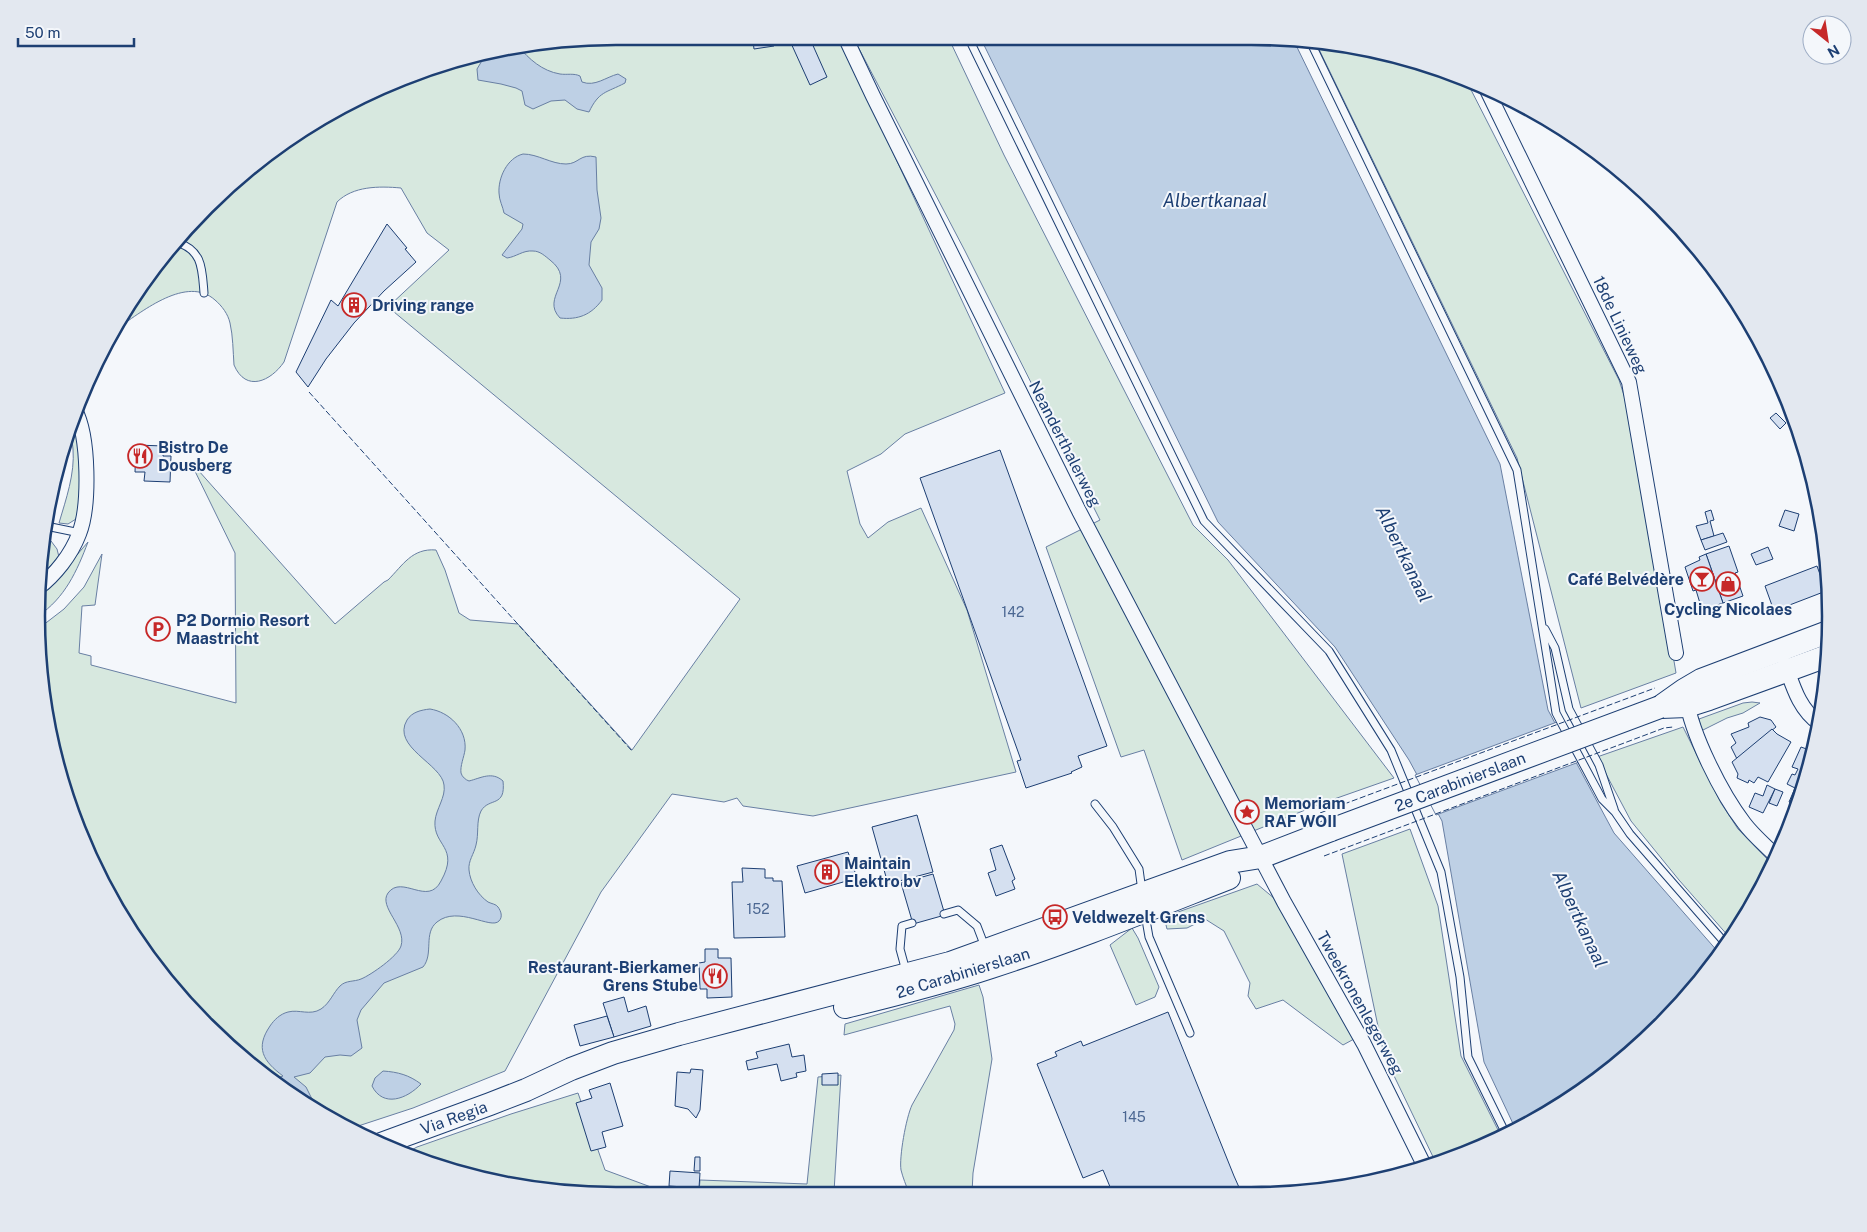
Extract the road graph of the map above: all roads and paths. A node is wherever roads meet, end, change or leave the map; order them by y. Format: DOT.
graph roads {
  1 [pos="849,45"];
  2 [pos="972,45"];
  3 [pos="1314,49"];
  4 [pos="1491,98"];
  5 [pos="183,244"];
  6 [pos="204,293"];
  7 [pos="80,420"];
  8 [pos="52,527"];
  9 [pos="80,533"];
  10 [pos="46,581"];
  11 [pos="1543,624"];
  12 [pos="1821,636"];
  13 [pos="1676,653"];
  14 [pos="1821,657"];
  15 [pos="1784,660"];
  16 [pos="1686,698"];
  17 [pos="1812,719"];
  18 [pos="1095,804"];
  19 [pos="1615,812"];
  20 [pos="1771,851"];
  21 [pos="1261,857"];
  22 [pos="1144,903"];
  23 [pos="944,914"];
  24 [pos="912,922"];
  25 [pos="1722,939"];
  26 [pos="989,959"];
  27 [pos="909,983"];
  28 [pos="1190,1032"];
  29 [pos="655,1047"];
  30 [pos="1503,1128"];
  31 [pos="390,1141"];
  32 [pos="1422,1161"];
  1 -- 21 [label="street, Neanderthalerweg"];
  2 -- 30 [label="lane"];
  3 -- 11 [label="lane"];
  4 -- 13 [label="street, 18de Linieweg"];
  5 -- 6 [label="lane"];
  7 -- 9 [label="street"];
  8 -- 9 [label="lane"];
  9 -- 10 [label="street"];
  11 -- 19 [label="lane"];
  11 -- 19 [label="lane"];
  12 -- 15 [label="main road, 2e Carabinierslaan"];
  14 -- 15 [label="main road, 2e Carabinierslaan"];
  15 -- 16 [label="main road, 2e Carabinierslaan"];
  15 -- 17 [label="street"];
  16 -- 20 [label="street"];
  16 -- 21 [label="main road, 2e Carabinierslaan, bridge"];
  18 -- 22 [label="lane"];
  19 -- 25 [label="lane"];
  21 -- 22 [label="main road, 2e Carabinierslaan"];
  21 -- 32 [label="street, Tweekronenlegerweg"];
  22 -- 26 [label="main road, 2e Carabinierslaan"];
  22 -- 28 [label="lane"];
  23 -- 26 [label="lane"];
  24 -- 27 [label="lane"];
  26 -- 27 [label="main road, 2e Carabinierslaan"];
  27 -- 29 [label="main road, 2e Carabinierslaan"];
  29 -- 31 [label="main road, Via Regia"];
}
